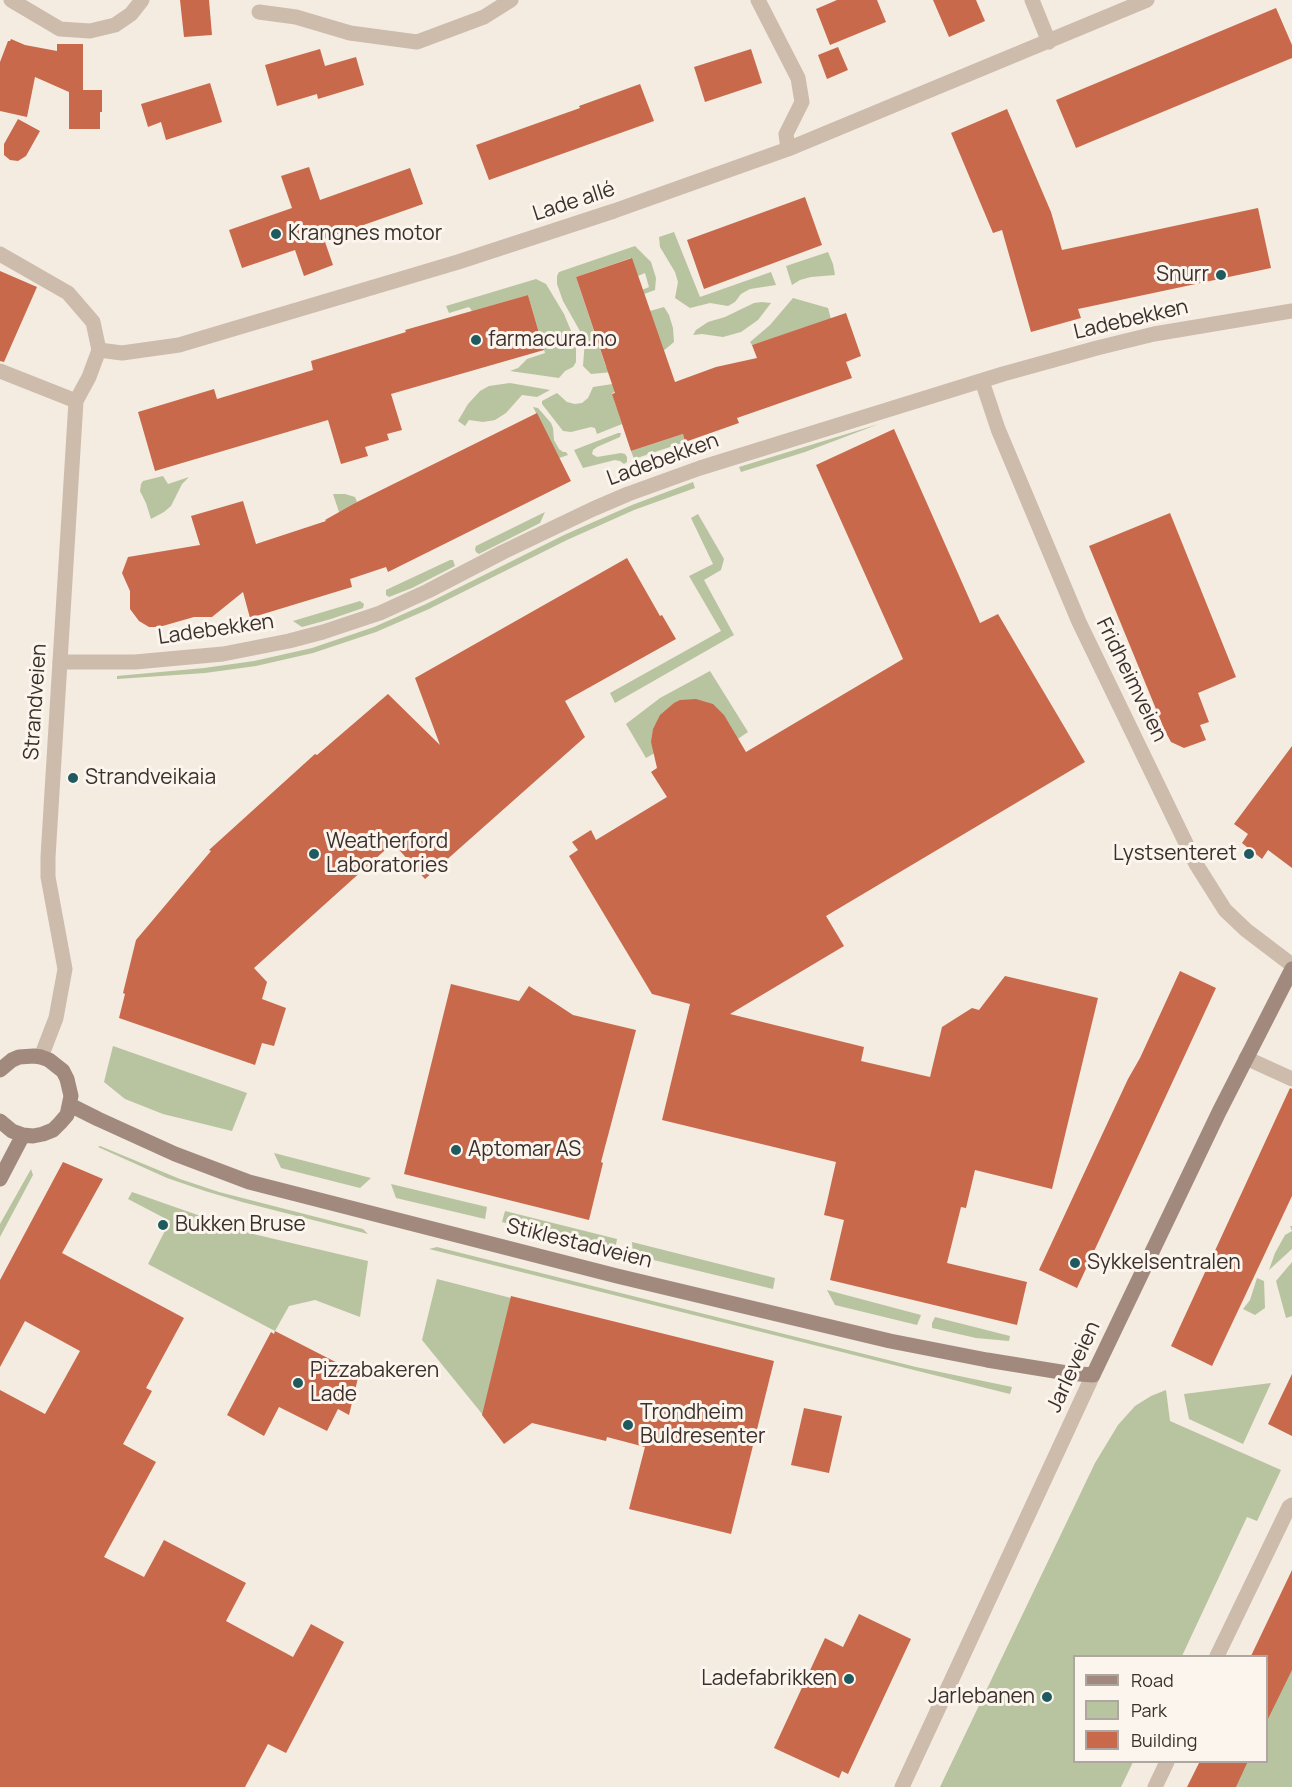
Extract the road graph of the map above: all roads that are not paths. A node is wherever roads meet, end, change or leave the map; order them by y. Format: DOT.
graph roads {
  1 [pos="11,0"];
  2 [pos="142,0"];
  3 [pos="511,0"];
  4 [pos="758,0"];
  5 [pos="1032,0"];
  6 [pos="1147,0"];
  7 [pos="259,12"];
  8 [pos="1049,42"];
  9 [pos="788,149"];
  10 [pos="0,254"];
  11 [pos="1292,311"];
  12 [pos="99,350"];
  13 [pos="0,371"];
  14 [pos="982,381"];
  15 [pos="76,401"];
  16 [pos="60,662"];
  17 [pos="1292,967"];
  18 [pos="41,1057"];
  19 [pos="1246,1058"];
  20 [pos="0,1070"];
  21 [pos="1292,1079"];
  22 [pos="70,1105"];
  23 [pos="0,1121"];
  24 [pos="22,1135"];
  25 [pos="0,1179"];
  26 [pos="1093,1375"];
  27 [pos="1292,1505"];
  28 [pos="1216,1655"];
  29 [pos="1166,1763"];
  30 [pos="902,1787"];
  31 [pos="1155,1787"];
  1 -- 2 [label="street"];
  3 -- 7 [label="street"];
  4 -- 9 [label="street"];
  5 -- 8 [label="street"];
  6 -- 8 [label="street, Lade allé"];
  8 -- 9 [label="street, Lade allé"];
  9 -- 12 [label="street, Lade allé"];
  10 -- 12 [label="street"];
  11 -- 14 [label="street, Ladebekken"];
  12 -- 15 [label="street, Strandveien"];
  13 -- 15 [label="street"];
  14 -- 16 [label="street, Ladebekken"];
  14 -- 17 [label="street, Fridheimveien"];
  15 -- 16 [label="street, Strandveien"];
  16 -- 18 [label="street, Strandveien"];
  17 -- 19 [label="main road, Jarleveien"];
  18 -- 20 [label="main road"];
  18 -- 22 [label="main road"];
  19 -- 21 [label="street"];
  19 -- 26 [label="main road, Jarleveien"];
  22 -- 24 [label="main road"];
  22 -- 26 [label="main road, Stiklestadveien"];
  23 -- 24 [label="main road"];
  24 -- 25 [label="main road"];
  26 -- 30 [label="street, Jarleveien"];
  27 -- 28 [label="street"];
  29 -- 31 [label="street"];
}
